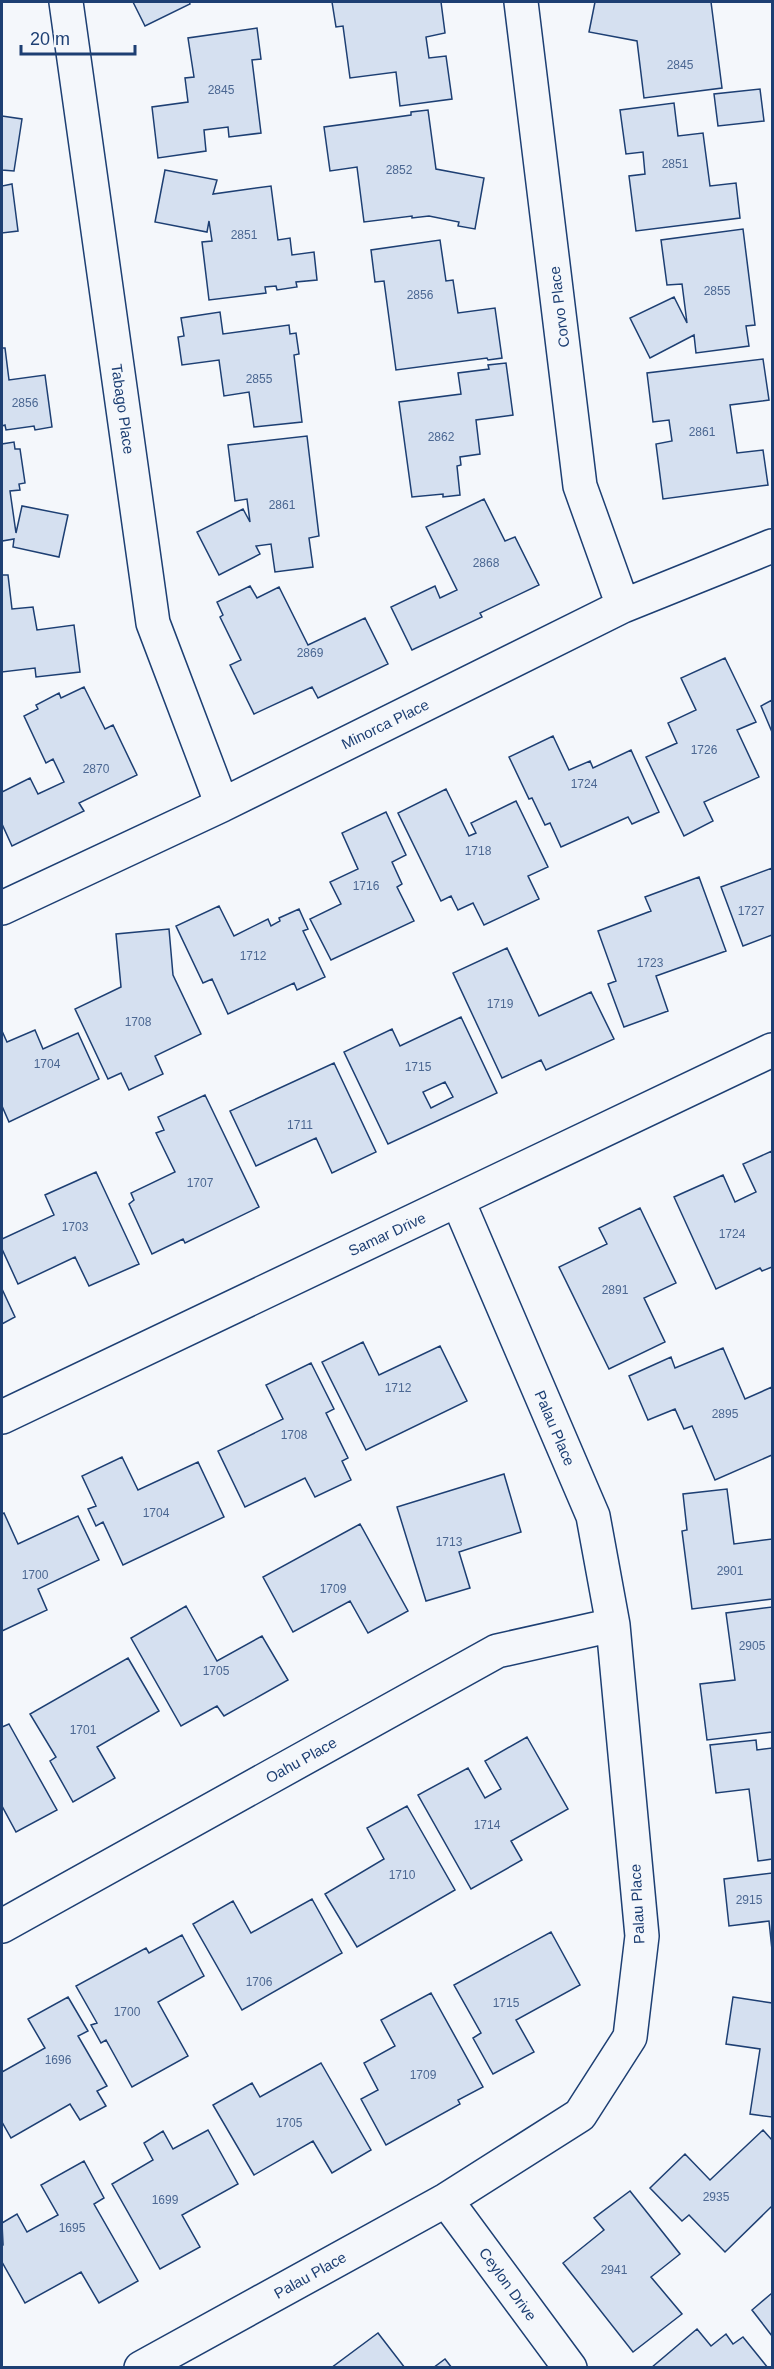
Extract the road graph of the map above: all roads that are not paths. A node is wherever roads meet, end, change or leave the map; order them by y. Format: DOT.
graph roads {
  1 [pos="66,2"];
  2 [pos="521,2"];
  3 [pos="772,546"];
  4 [pos="623,606"];
  5 [pos="222,805"];
  6 [pos="2,908"];
  7 [pos="772,1050"];
  8 [pos="458,1201"];
  9 [pos="2,1417"];
  10 [pos="613,1625"];
  11 [pos="2,1926"];
  12 [pos="446,2200"];
  13 [pos="141,2367"];
  14 [pos="570,2367"];
  1 -- 5 [label="street, Tabago Place"];
  2 -- 4 [label="street, Corvo Place"];
  3 -- 4 [label="street, Minorca Place"];
  4 -- 5 [label="street, Minorca Place"];
  5 -- 6 [label="street, Minorca Place"];
  7 -- 8 [label="street, Samar Drive"];
  8 -- 9 [label="street, Samar Drive"];
  8 -- 10 [label="street, Palau Place"];
  10 -- 11 [label="street, Oahu Place"];
  10 -- 12 [label="street, Palau Place"];
  12 -- 13 [label="street, Palau Place"];
  12 -- 14 [label="street, Ceylon Drive"];
}
